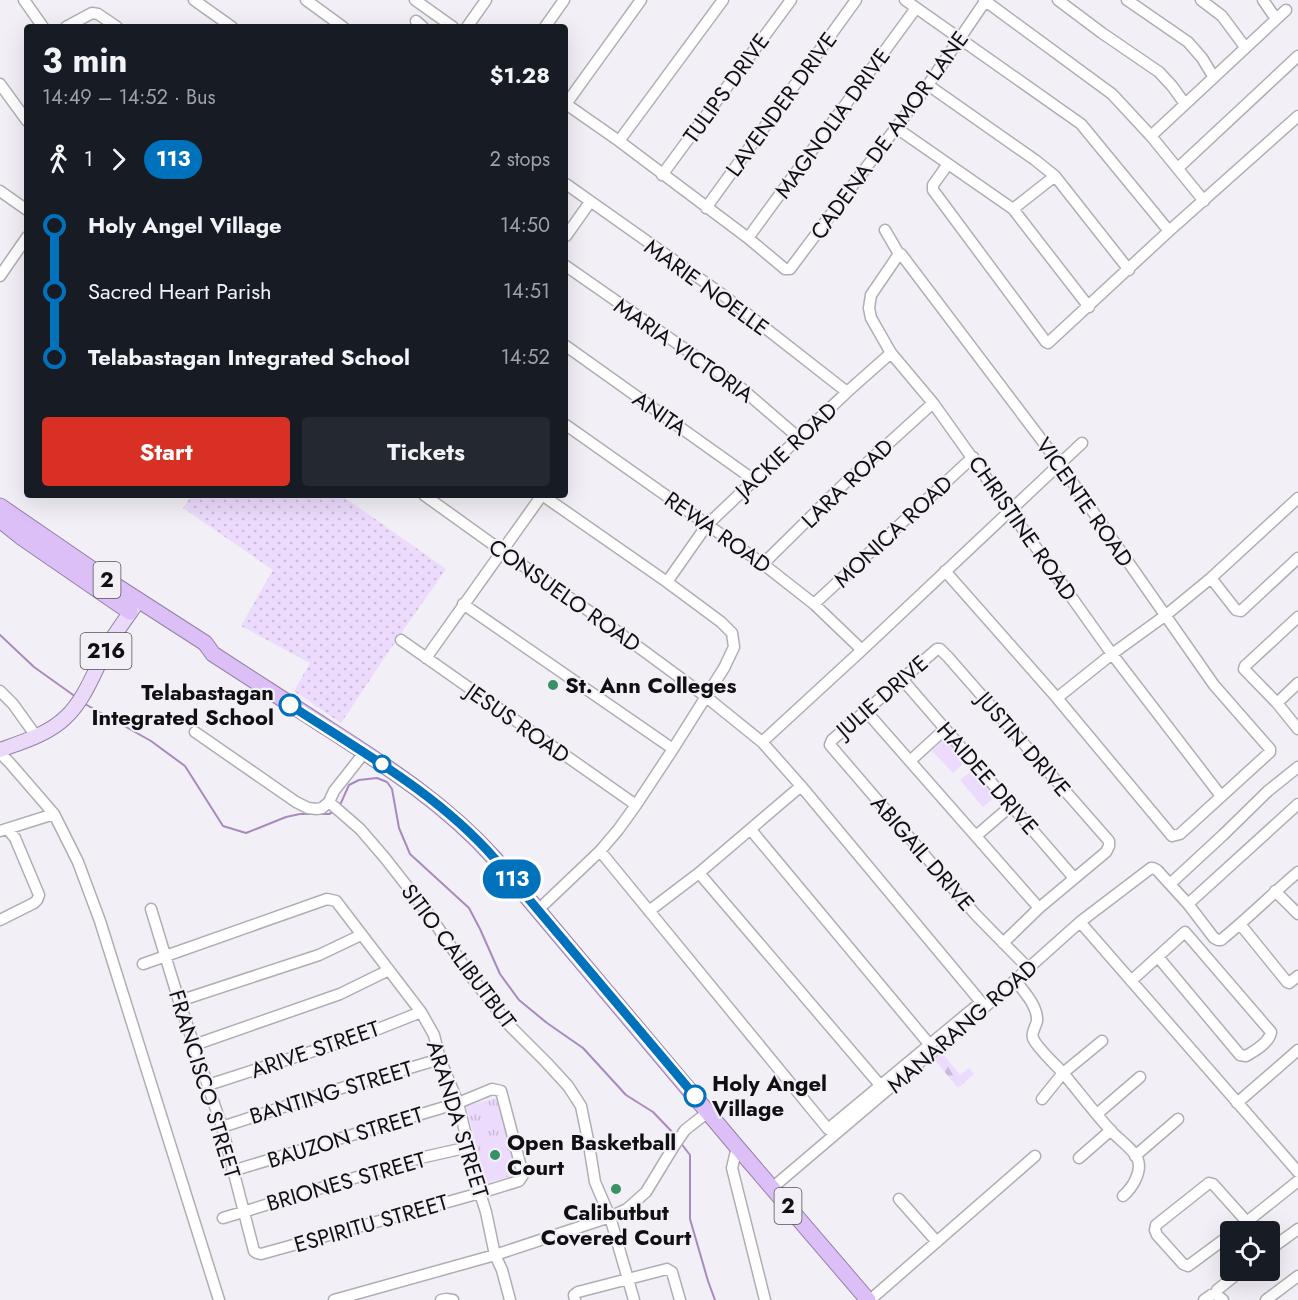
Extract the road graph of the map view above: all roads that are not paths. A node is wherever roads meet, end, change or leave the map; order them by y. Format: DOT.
graph roads {
  1 [pos="24,0"];
  2 [pos="194,0"];
  3 [pos="306,0"];
  4 [pos="415,0"];
  5 [pos="486,0"];
  6 [pos="564,0"];
  7 [pos="641,0"];
  8 [pos="723,0"];
  9 [pos="790,0"];
  10 [pos="856,0"];
  11 [pos="905,0"];
  12 [pos="985,0"];
  13 [pos="1058,0"];
  14 [pos="1127,0"];
  15 [pos="1201,0"];
  16 [pos="1263,0"];
  17 [pos="916,8"];
  18 [pos="1286,10"];
  19 [pos="1276,19"];
  20 [pos="41,24"];
  21 [pos="72,24"];
  22 [pos="113,24"];
  23 [pos="228,24"];
  24 [pos="340,24"];
  25 [pos="449,24"];
  26 [pos="469,24"];
  27 [pos="547,24"];
  28 [pos="960,38"];
  29 [pos="1245,47"];
  30 [pos="1298,56"];
  31 [pos="1214,76"];
  32 [pos="0,84"];
  33 [pos="928,85"];
  34 [pos="568,101"];
  35 [pos="1185,104"];
  36 [pos="568,105"];
  37 [pos="1298,116"];
  38 [pos="24,117"];
  39 [pos="896,127"];
  40 [pos="1150,136"];
  41 [pos="619,141"];
  42 [pos="948,164"];
  43 [pos="1178,168"];
  44 [pos="662,175"];
  45 [pos="1054,176"];
  46 [pos="568,186"];
  47 [pos="0,190"];
  48 [pos="1204,201"];
  49 [pos="590,202"];
  50 [pos="24,208"];
  51 [pos="706,208"];
  52 [pos="1013,209"];
  53 [pos="885,230"];
  54 [pos="1169,231"];
  55 [pos="568,233"];
  56 [pos="748,238"];
  57 [pos="24,241"];
  58 [pos="899,254"];
  59 [pos="568,267"];
  60 [pos="1128,270"];
  61 [pos="1,273"];
  62 [pos="1089,307"];
  63 [pos="568,347"];
  64 [pos="891,353"];
  65 [pos="847,392"];
  66 [pos="933,403"];
  67 [pos="568,426"];
  68 [pos="799,438"];
  69 [pos="1082,443"];
  70 [pos="973,457"];
  71 [pos="1059,463"];
  72 [pos="754,480"];
  73 [pos="428,498"];
  74 [pos="540,498"];
  75 [pos="546,498"];
  76 [pos="1298,498"];
  77 [pos="0,506"];
  78 [pos="1010,510"];
  79 [pos="0,515"];
  80 [pos="0,520"];
  81 [pos="707,525"];
  82 [pos="502,551"];
  83 [pos="1298,558"];
  84 [pos="763,564"];
  85 [pos="945,571"];
  86 [pos="1211,579"];
  87 [pos="667,582"];
  88 [pos="463,604"];
  89 [pos="814,604"];
  90 [pos="135,606"];
  91 [pos="1166,615"];
  92 [pos="1298,617"];
  93 [pos="401,640"];
  94 [pos="862,650"];
  95 [pos="934,650"];
  96 [pos="1112,654"];
  97 [pos="426,658"];
  98 [pos="902,679"];
  99 [pos="1298,683"];
  100 [pos="0,691"];
  101 [pos="705,696"];
  102 [pos="1057,699"];
  103 [pos="1277,704"];
  104 [pos="865,710"];
  105 [pos="945,729"];
  106 [pos="1298,729"];
  107 [pos="195,732"];
  108 [pos="36,736"];
  109 [pos="762,742"];
  110 [pos="830,742"];
  111 [pos="673,749"];
  112 [pos="0,752"];
  113 [pos="364,753"];
  114 [pos="910,761"];
  115 [pos="1298,768"];
  116 [pos="801,786"];
  117 [pos="1221,796"];
  118 [pos="1298,804"];
  119 [pos="1012,805"];
  120 [pos="636,806"];
  121 [pos="334,807"];
  122 [pos="54,814"];
  123 [pos="4,830"];
  124 [pos="751,830"];
  125 [pos="976,836"];
  126 [pos="600,851"];
  127 [pos="1298,872"];
  128 [pos="699,873"];
  129 [pos="1074,878"];
  130 [pos="1170,884"];
  131 [pos="1275,891"];
  132 [pos="1188,904"];
  133 [pos="1039,908"];
  134 [pos="151,909"];
  135 [pos="538,910"];
  136 [pos="649,911"];
  137 [pos="1298,914"];
  138 [pos="0,920"];
  139 [pos="1080,922"];
  140 [pos="1240,924"];
  141 [pos="361,935"];
  142 [pos="1003,943"];
  143 [pos="165,956"];
  144 [pos="1158,957"];
  145 [pos="143,964"];
  146 [pos="1029,969"];
  147 [pos="389,970"];
  148 [pos="1298,976"];
  149 [pos="1016,981"];
  150 [pos="1131,981"];
  151 [pos="179,1001"];
  152 [pos="421,1012"];
  153 [pos="1102,1041"];
  154 [pos="194,1045"];
  155 [pos="930,1046"];
  156 [pos="1298,1050"];
  157 [pos="440,1059"];
  158 [pos="1063,1073"];
  159 [pos="1140,1077"];
  160 [pos="208,1085"];
  161 [pos="880,1085"];
  162 [pos="1042,1099"];
  163 [pos="458,1103"];
  164 [pos="1237,1103"];
  165 [pos="708,1112"];
  166 [pos="1097,1114"];
  167 [pos="1178,1119"];
  168 [pos="222,1127"];
  169 [pos="1111,1130"];
  170 [pos="469,1147"];
  171 [pos="737,1147"];
  172 [pos="1035,1156"];
  173 [pos="1136,1156"];
  174 [pos="1079,1158"];
  175 [pos="232,1171"];
  176 [pos="1298,1172"];
  177 [pos="1298,1181"];
  178 [pos="772,1188"];
  179 [pos="480,1193"];
  180 [pos="1123,1196"];
  181 [pos="899,1199"];
  182 [pos="243,1211"];
  183 [pos="610,1217"];
  184 [pos="224,1218"];
  185 [pos="1246,1221"];
  186 [pos="1248,1221"];
  187 [pos="1298,1229"];
  188 [pos="937,1242"];
  189 [pos="1220,1242"];
  190 [pos="1280,1243"];
  191 [pos="261,1254"];
  192 [pos="496,1258"];
  193 [pos="1298,1276"];
  194 [pos="628,1278"];
  195 [pos="1228,1281"];
  196 [pos="1219,1297"];
  197 [pos="219,1300"];
  198 [pos="334,1300"];
  199 [pos="441,1300"];
  200 [pos="453,1300"];
  201 [pos="503,1300"];
  202 [pos="510,1300"];
  203 [pos="575,1300"];
  204 [pos="634,1300"];
  205 [pos="680,1300"];
  206 [pos="765,1300"];
  207 [pos="869,1300"];
  208 [pos="1204,1300"];
  209 [pos="1266,1300"];
  1 -- 20 [label="street"];
  2 -- 23 [label="street"];
  3 -- 24 [label="street"];
  4 -- 25 [label="street"];
  5 -- 26 [label="street"];
  6 -- 27 [label="street"];
  7 -- 34 [label="street"];
  8 -- 41 [label="street"];
  9 -- 44 [label="street, TULIPS DRIVE"];
  10 -- 51 [label="street, LAVENDER DRIVE"];
  11 -- 17 [label="street"];
  12 -- 28 [label="street, CADENA DE AMOR LANE"];
  12 -- 40 [label="street"];
  13 -- 35 [label="street"];
  14 -- 31 [label="street"];
  15 -- 29 [label="street"];
  16 -- 19 [label="street"];
  17 -- 28 [label="street"];
  17 -- 56 [label="street, MAGNOLIA DRIVE"];
  18 -- 19 [label="street"];
  19 -- 29 [label="street"];
  21 -- 22 [label="street"];
  28 -- 33 [label="street, CADENA DE AMOR LANE"];
  28 -- 54 [label="street"];
  29 -- 31 [label="street"];
  30 -- 43 [label="street"];
  31 -- 35 [label="street"];
  32 -- 38 [label="street"];
  33 -- 39 [label="street, CADENA DE AMOR LANE"];
  33 -- 45 [label="street"];
  35 -- 40 [label="street"];
  36 -- 41 [label="street"];
  37 -- 48 [label="street"];
  39 -- 42 [label="street"];
  39 -- 56 [label="street, CADENA DE AMOR LANE"];
  40 -- 43 [label="street"];
  41 -- 44 [label="street"];
  42 -- 52 [label="street"];
  42 -- 62 [label="street"];
  43 -- 48 [label="street"];
  44 -- 51 [label="street"];
  45 -- 52 [label="street"];
  45 -- 60 [label="street"];
  46 -- 49 [label="street, MARIE NOELLE"];
  47 -- 50 [label="street"];
  48 -- 54 [label="street"];
  49 -- 55 [label="street"];
  49 -- 65 [label="street, MARIE NOELLE"];
  51 -- 56 [label="street"];
  52 -- 62 [label="street"];
  53 -- 58 [label="street, VICENTE ROAD"];
  54 -- 60 [label="street"];
  57 -- 61 [label="street"];
  58 -- 64 [label="street, CHRISTINE ROAD"];
  58 -- 71 [label="street, VICENTE ROAD"];
  59 -- 68 [label="street, MARIA VICTORIA"];
  60 -- 62 [label="street"];
  63 -- 72 [label="street, ANITA"];
  64 -- 65 [label="street, JACKIE ROAD"];
  64 -- 66 [label="street, CHRISTINE ROAD"];
  65 -- 68 [label="street, JACKIE ROAD"];
  66 -- 70 [label="street, CHRISTINE ROAD"];
  66 -- 84 [label="street, LARA ROAD"];
  67 -- 81 [label="street, REWA ROAD"];
  68 -- 72 [label="street, JACKIE ROAD"];
  69 -- 71 [label="street"];
  70 -- 78 [label="street, CHRISTINE ROAD"];
  70 -- 89 [label="street, MONICA ROAD"];
  71 -- 78 [label="street"];
  71 -- 91 [label="street, VICENTE ROAD"];
  72 -- 81 [label="street, JACKIE ROAD"];
  73 -- 82 [label="street, CONSUELO ROAD"];
  74 -- 82 [label="street"];
  75 -- 87 [label="street"];
  76 -- 86 [label="street"];
  77 -- 90 [label="highway, 2"];
  78 -- 85 [label="street"];
  78 -- 96 [label="street, CHRISTINE ROAD"];
  79 -- 90 [label="highway, 2"];
  80 -- 90 [label="highway"];
  81 -- 84 [label="street, REWA ROAD"];
  81 -- 87 [label="street, JACKIE ROAD"];
  82 -- 88 [label="street"];
  82 -- 101 [label="street, CONSUELO ROAD"];
  83 -- 86 [label="street"];
  84 -- 89 [label="street, REWA ROAD"];
  85 -- 94 [label="street"];
  85 -- 102 [label="street"];
  86 -- 91 [label="street"];
  87 -- 101 [label="street"];
  88 -- 97 [label="street"];
  88 -- 111 [label="street"];
  89 -- 94 [label="street, REWA ROAD"];
  90 -- 108 [label="main road, 216"];
  90 -- 113 [label="highway, 2"];
  91 -- 96 [label="street"];
  91 -- 117 [label="street, VICENTE ROAD"];
  92 -- 103 [label="street"];
  93 -- 97 [label="street, JESUS ROAD"];
  94 -- 109 [label="street"];
  95 -- 98 [label="street, JULIE DRIVE"];
  95 -- 129 [label="street, JUSTIN DRIVE"];
  96 -- 102 [label="street"];
  96 -- 117 [label="street, CHRISTINE ROAD"];
  97 -- 120 [label="street, JESUS ROAD"];
  98 -- 104 [label="street, JULIE DRIVE"];
  98 -- 105 [label="street, HAIDEE DRIVE"];
  99 -- 103 [label="street"];
  100 -- 108 [label="street"];
  101 -- 109 [label="street, CONSUELO ROAD"];
  101 -- 111 [label="street"];
  102 -- 117 [label="street"];
  103 -- 106 [label="street"];
  104 -- 110 [label="street, JULIE DRIVE"];
  104 -- 114 [label="street"];
  105 -- 114 [label="street"];
  105 -- 119 [label="street, HAIDEE DRIVE"];
  107 -- 121 [label="street"];
  108 -- 112 [label="main road, 216"];
  109 -- 116 [label="street, CONSUELO ROAD"];
  110 -- 142 [label="street, ABIGAIL DRIVE"];
  111 -- 120 [label="street"];
  112 -- 122 [label="street"];
  113 -- 121 [label="street"];
  113 -- 135 [label="highway, 2"];
  114 -- 125 [label="street"];
  115 -- 130 [label="street"];
  116 -- 124 [label="street"];
  116 -- 155 [label="street, CONSUELO ROAD"];
  118 -- 132 [label="street"];
  119 -- 125 [label="street"];
  119 -- 129 [label="street, HAIDEE DRIVE"];
  120 -- 126 [label="street"];
  121 -- 183 [label="street, SITIO CALIBUTBUT"];
  122 -- 123 [label="street"];
  122 -- 197 [label="street"];
  123 -- 138 [label="street"];
  124 -- 128 [label="street"];
  124 -- 155 [label="street"];
  125 -- 133 [label="street"];
  126 -- 135 [label="street"];
  126 -- 136 [label="street"];
  127 -- 131 [label="street"];
  128 -- 136 [label="street"];
  128 -- 161 [label="street"];
  129 -- 133 [label="street"];
  130 -- 132 [label="street"];
  130 -- 139 [label="street, MANARANG ROAD"];
  131 -- 137 [label="street"];
  131 -- 140 [label="street"];
  132 -- 140 [label="street"];
  133 -- 142 [label="street"];
  134 -- 143 [label="street, FRANCISCO STREET"];
  135 -- 165 [label="highway, 2"];
  136 -- 161 [label="street"];
  139 -- 146 [label="street, MANARANG ROAD"];
  139 -- 150 [label="street"];
  140 -- 148 [label="street"];
  141 -- 143 [label="street, ARANDA STREET"];
  141 -- 147 [label="street, ARANDA STREET"];
  141 -- 151 [label="street"];
  142 -- 146 [label="street, ABIGAIL DRIVE"];
  143 -- 145 [label="street, ARANDA STREET"];
  143 -- 151 [label="street, FRANCISCO STREET"];
  144 -- 144 [label="street"];
  144 -- 150 [label="street"];
  146 -- 149 [label="street, MANARANG ROAD"];
  147 -- 152 [label="street, ARANDA STREET"];
  147 -- 154 [label="street"];
  149 -- 158 [label="street"];
  149 -- 178 [label="street, MANARANG ROAD"];
  150 -- 164 [label="street"];
  151 -- 154 [label="street, FRANCISCO STREET"];
  152 -- 157 [label="street, ARANDA STREET"];
  152 -- 160 [label="street, ARIVE STREET"];
  153 -- 158 [label="street"];
  154 -- 160 [label="street, FRANCISCO STREET"];
  155 -- 161 [label="street"];
  156 -- 164 [label="street"];
  157 -- 163 [label="street, ARANDA STREET"];
  157 -- 168 [label="street, BANTING STREET"];
  158 -- 162 [label="street"];
  158 -- 166 [label="street"];
  159 -- 166 [label="street"];
  160 -- 168 [label="street, FRANCISCO STREET"];
  163 -- 170 [label="street, ARANDA STREET"];
  163 -- 175 [label="street, BAUZON STREET"];
  163 -- 179 [label="street, BAUZON STREET"];
  164 -- 176 [label="street"];
  165 -- 171 [label="highway, 2"];
  165 -- 183 [label="street"];
  166 -- 169 [label="street"];
  167 -- 173 [label="street"];
  168 -- 175 [label="street, FRANCISCO STREET"];
  169 -- 173 [label="street"];
  169 -- 174 [label="street"];
  170 -- 179 [label="street, ARANDA STREET"];
  170 -- 182 [label="street, BRIONES STREET"];
  171 -- 178 [label="highway, 2"];
  171 -- 206 [label="street"];
  172 -- 188 [label="street"];
  173 -- 180 [label="street"];
  175 -- 182 [label="street, FRANCISCO STREET"];
  177 -- 186 [label="street"];
  178 -- 207 [label="highway, 2"];
  179 -- 191 [label="street, ESPIRITU STREET"];
  179 -- 192 [label="street, ARANDA STREET"];
  181 -- 188 [label="street"];
  182 -- 184 [label="street, BRIONES STREET"];
  182 -- 191 [label="street, FRANCISCO STREET"];
  183 -- 192 [label="street"];
  183 -- 194 [label="street, SITIO CALIBUTBUT"];
  185 -- 189 [label="street"];
  187 -- 190 [label="street"];
  188 -- 207 [label="street"];
  192 -- 198 [label="street"];
  192 -- 201 [label="street, ARANDA STREET"];
  192 -- 202 [label="street, ARANDA STREET"];
  193 -- 209 [label="street"];
  194 -- 203 [label="street"];
  194 -- 204 [label="street, SITIO CALIBUTBUT"];
  194 -- 205 [label="street"];
  195 -- 196 [label="street"];
  196 -- 208 [label="street"];
  199 -- 200 [label="street"];
}
